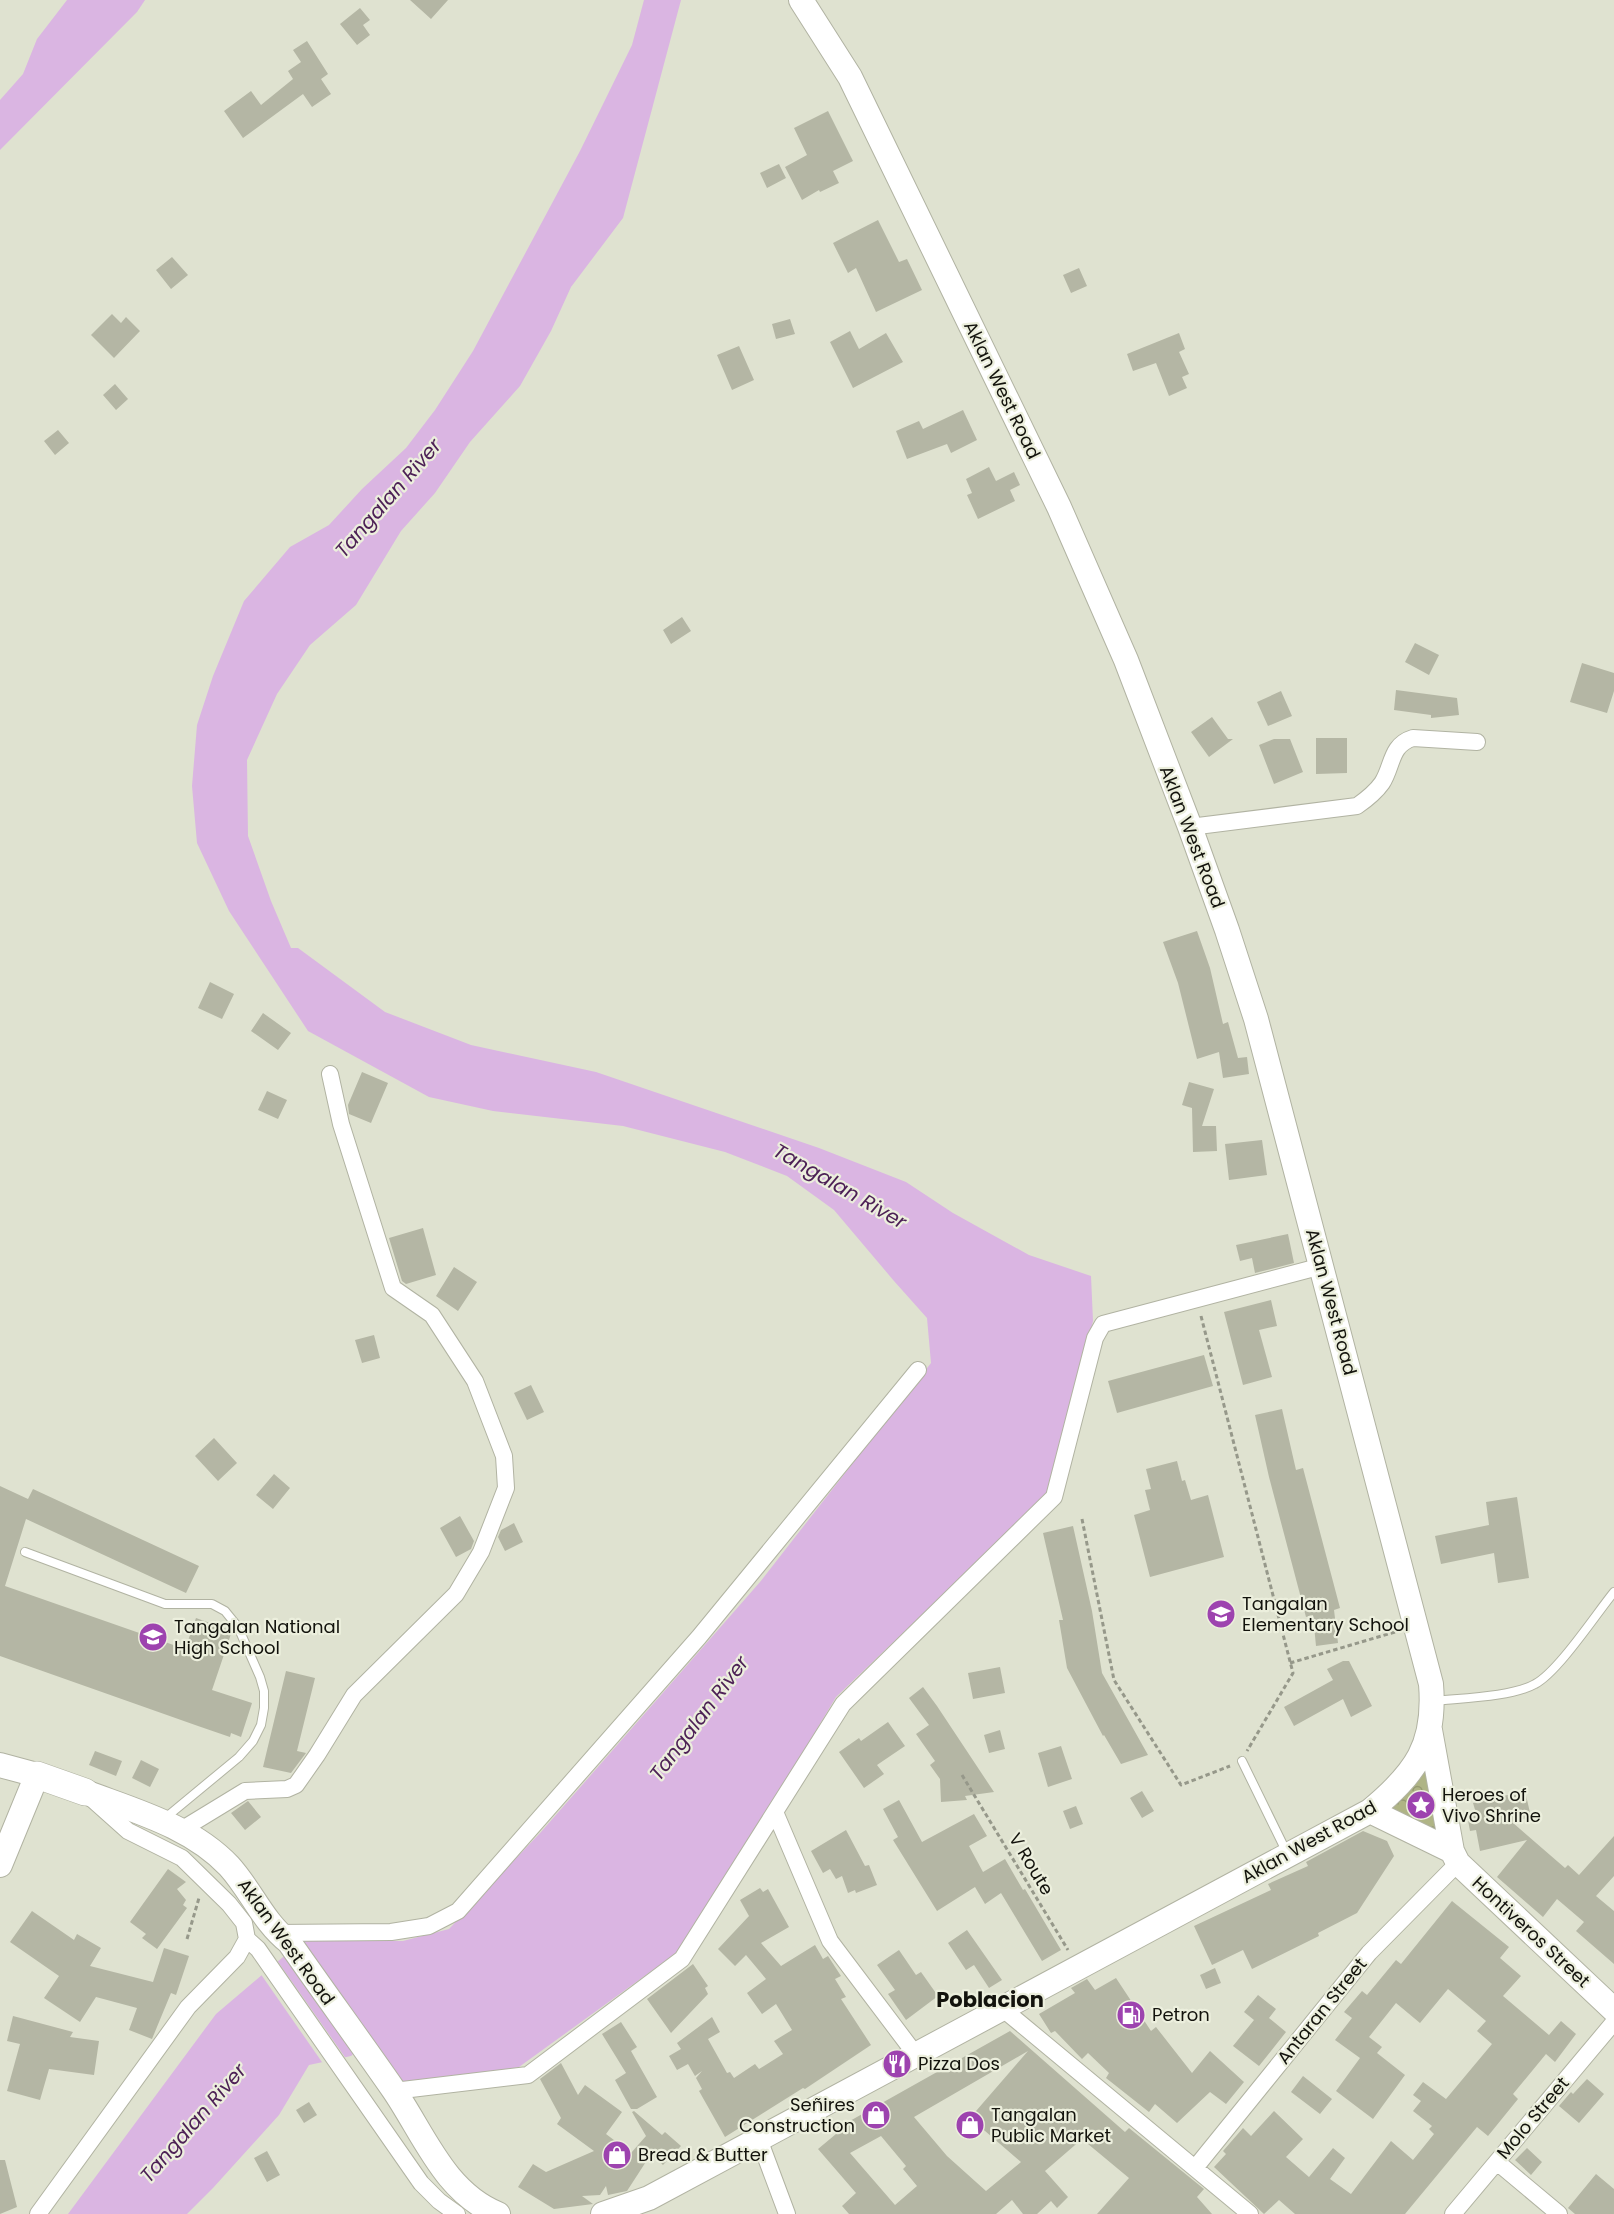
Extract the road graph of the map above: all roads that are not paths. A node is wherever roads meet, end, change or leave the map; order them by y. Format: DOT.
graph roads {
  1 [pos="801,0"];
  2 [pos="1477,742"];
  3 [pos="1190,827"];
  4 [pos="330,1074"];
  5 [pos="1322,1266"];
  6 [pos="918,1370"];
  7 [pos="25,1552"];
  8 [pos="1614,1592"];
  9 [pos="1433,1701"];
  10 [pos="1430,1728"];
  11 [pos="1242,1761"];
  12 [pos="0,1765"];
  13 [pos="38,1775"];
  14 [pos="86,1792"];
  15 [pos="1370,1811"];
  16 [pos="775,1812"];
  17 [pos="171,1826"];
  18 [pos="1288,1856"];
  19 [pos="1455,1857"];
  20 [pos="0,1865"];
  21 [pos="283,1937"];
  22 [pos="252,1944"];
  23 [pos="1003,2008"];
  24 [pos="1614,2010"];
  25 [pos="1614,2022"];
  26 [pos="916,2055"];
  27 [pos="394,2091"];
  28 [pos="759,2139"];
  29 [pos="1497,2162"];
  30 [pos="1196,2168"];
  31 [pos="38,2214"];
  32 [pos="457,2214"];
  33 [pos="498,2214"];
  34 [pos="603,2214"];
  35 [pos="787,2214"];
  36 [pos="1250,2214"];
  37 [pos="1453,2214"];
  38 [pos="1559,2214"];
  1 -- 3 [label="main road, Aklan West Road"];
  2 -- 3 [label="street"];
  3 -- 5 [label="main road, Aklan West Road"];
  4 -- 17 [label="street"];
  5 -- 9 [label="main road, Aklan West Road"];
  5 -- 16 [label="street"];
  6 -- 21 [label="street"];
  7 -- 17 [label="lane"];
  8 -- 9 [label="lane"];
  9 -- 10 [label="main road, Aklan West Road"];
  10 -- 15 [label="main road, Aklan West Road"];
  10 -- 19 [label="main road"];
  11 -- 18 [label="lane"];
  12 -- 13 [label="main road, Aklan West Road"];
  13 -- 14 [label="main road, Aklan West Road"];
  13 -- 20 [label="main road"];
  14 -- 17 [label="main road, Aklan West Road"];
  14 -- 22 [label="street"];
  15 -- 18 [label="main road, Aklan West Road"];
  15 -- 19 [label="main road, Hontiveros Street"];
  16 -- 26 [label="street"];
  16 -- 27 [label="street"];
  17 -- 21 [label="main road, Aklan West Road"];
  18 -- 23 [label="main road, Aklan West Road"];
  19 -- 24 [label="main road, Hontiveros Street"];
  19 -- 30 [label="street, Antaran Street"];
  21 -- 27 [label="main road, Aklan West Road"];
  22 -- 31 [label="street"];
  22 -- 32 [label="street"];
  23 -- 26 [label="main road, Aklan West Road"];
  23 -- 30 [label="street"];
  25 -- 29 [label="street, Molo Street"];
  26 -- 28 [label="main road, Aklan West Road"];
  27 -- 33 [label="main road, Aklan West Road"];
  28 -- 34 [label="main road, Aklan West Road"];
  28 -- 35 [label="street"];
  29 -- 37 [label="street, Molo Street"];
  29 -- 38 [label="street"];
  30 -- 36 [label="street"];
}
